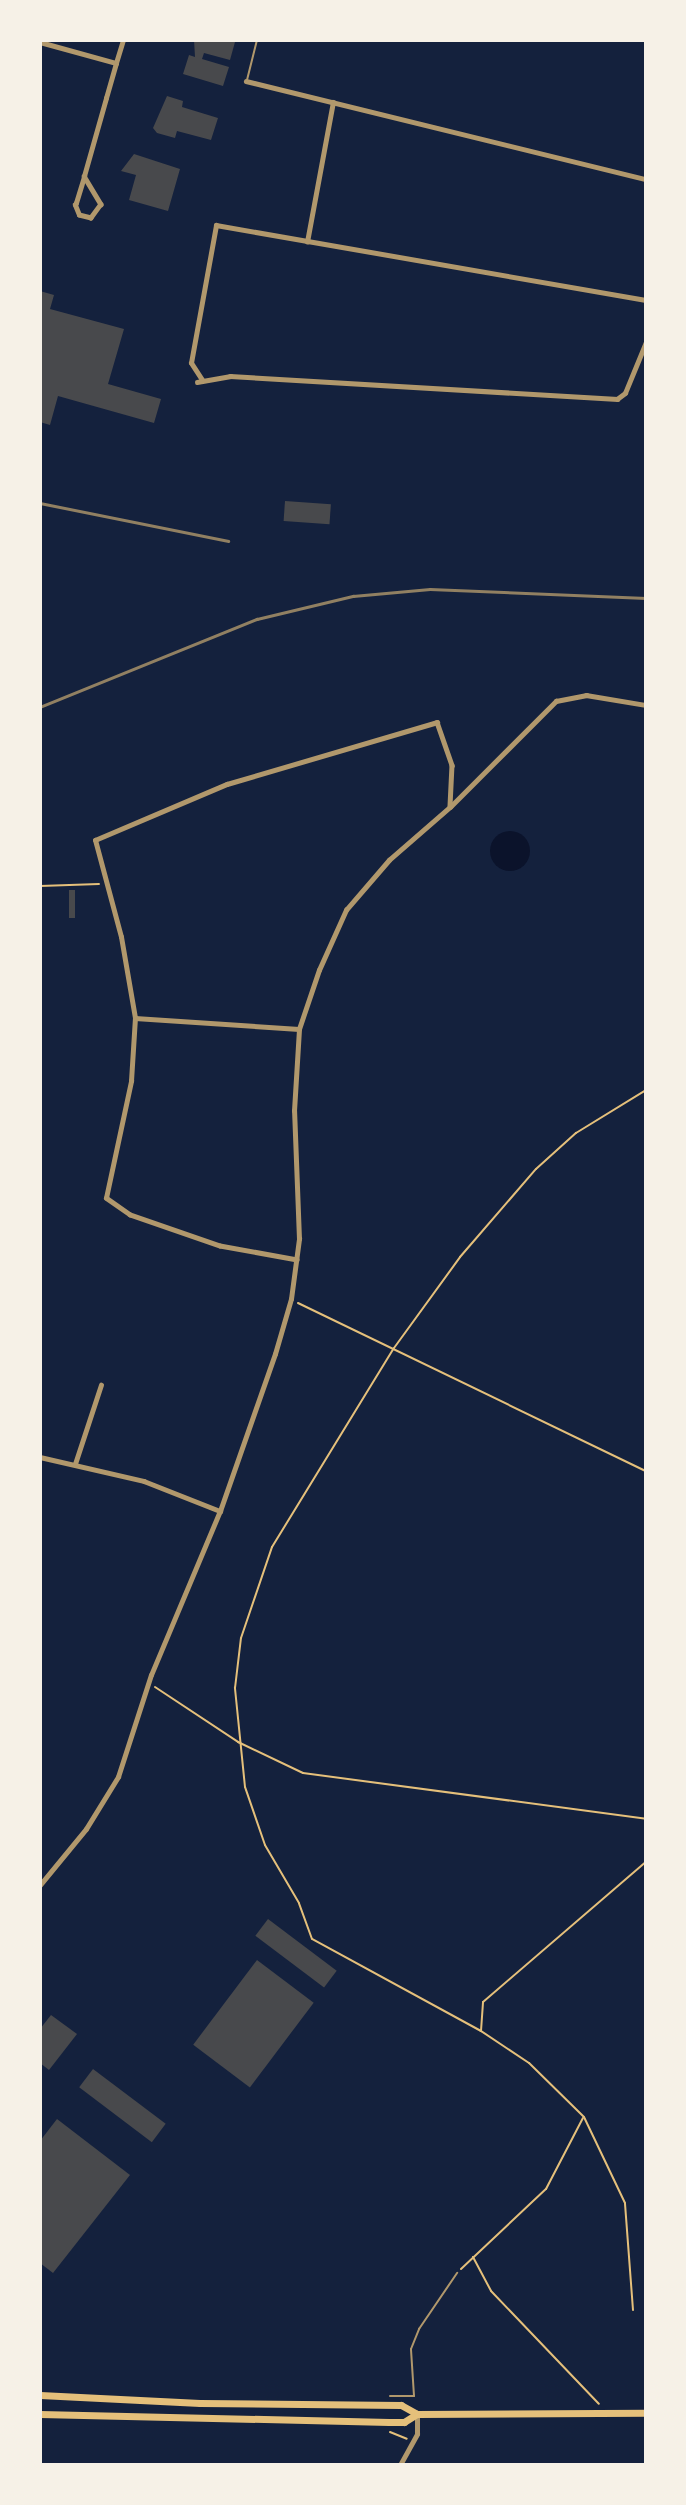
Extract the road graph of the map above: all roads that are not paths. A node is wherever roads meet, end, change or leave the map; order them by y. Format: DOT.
graph roads {
  1 [pos="123,40"];
  2 [pos="257,40"];
  3 [pos="40,42"];
  4 [pos="116,63"];
  5 [pos="247,81"];
  6 [pos="333,102"];
  7 [pos="84,176"];
  8 [pos="646,179"];
  9 [pos="307,242"];
  10 [pos="646,300"];
  11 [pos="646,342"];
  12 [pos="637,365"];
  13 [pos="646,368"];
  14 [pos="646,705"];
  15 [pos="450,807"];
  16 [pos="135,1018"];
  17 [pos="299,1029"];
  18 [pos="297,1260"];
  19 [pos="101,1385"];
  20 [pos="40,1457"];
  21 [pos="75,1465"];
  22 [pos="220,1511"];
  23 [pos="40,1885"];
  24 [pos="457,2273"];
  25 [pos="40,2395"];
  26 [pos="390,2396"];
  27 [pos="646,2413"];
  28 [pos="40,2414"];
  29 [pos="417,2414"];
  30 [pos="400,2465"];
  1 -- 4 [label="street"];
  2 -- 5 [label="lane"];
  3 -- 4 [label="street"];
  4 -- 7 [label="street"];
  5 -- 6 [label="street"];
  6 -- 8 [label="street"];
  6 -- 9 [label="street"];
  7 -- 7 [label="street"];
  9 -- 10 [label="street"];
  9 -- 12 [label="street"];
  11 -- 12 [label="street"];
  12 -- 13 [label="street"];
  14 -- 15 [label="street"];
  15 -- 16 [label="street"];
  15 -- 17 [label="street"];
  16 -- 17 [label="street"];
  16 -- 18 [label="street"];
  17 -- 18 [label="street"];
  18 -- 22 [label="street"];
  19 -- 21 [label="street"];
  20 -- 21 [label="street"];
  21 -- 22 [label="street"];
  22 -- 23 [label="street"];
  24 -- 26 [label="lane"];
  25 -- 29 [label="main road"];
  27 -- 29 [label="main road"];
  28 -- 29 [label="main road"];
  29 -- 30 [label="street"];
}
